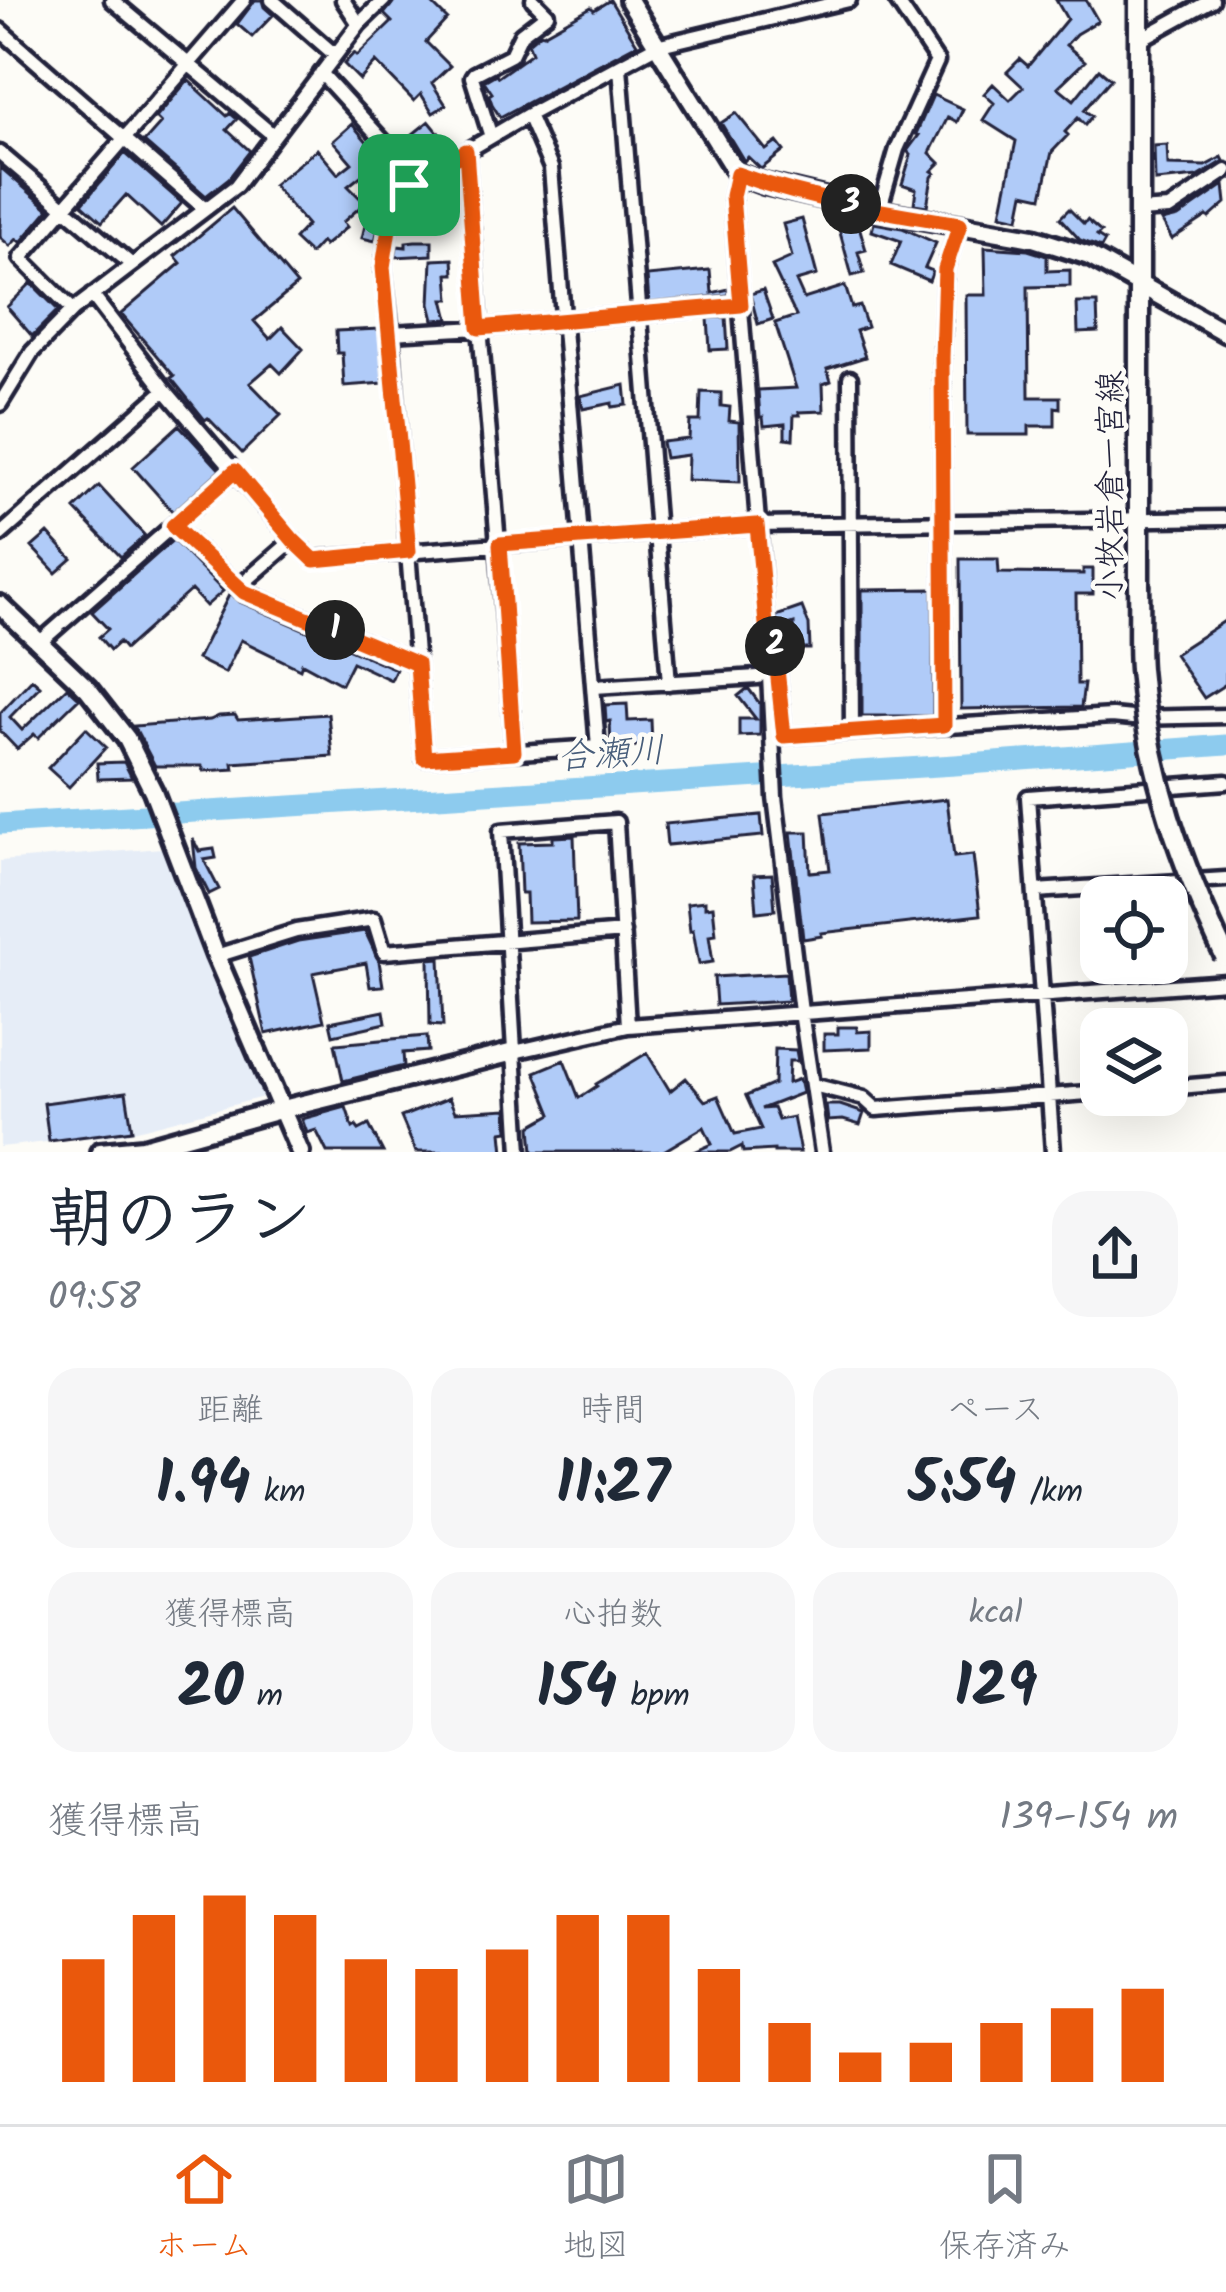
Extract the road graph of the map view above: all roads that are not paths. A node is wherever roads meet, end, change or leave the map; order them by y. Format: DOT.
graph roads {
  1 [pos="112,0"];
  2 [pos="244,0"];
  3 [pos="272,0"];
  4 [pos="344,0"];
  5 [pos="384,0"];
  6 [pos="533,0"];
  7 [pos="629,0"];
  8 [pos="849,0"];
  9 [pos="896,0"];
  10 [pos="1138,0"];
  11 [pos="1211,0"];
  12 [pos="359,24"];
  13 [pos="0,30"];
  14 [pos="1139,40"];
  15 [pos="656,46"];
  16 [pos="335,55"];
  17 [pos="187,64"];
  18 [pos="620,67"];
  19 [pos="321,73"];
  20 [pos="528,115"];
  21 [pos="273,135"];
  22 [pos="491,136"];
  23 [pos="125,138"];
  24 [pos="466,151"];
  25 [pos="0,154"];
  26 [pos="1226,171"];
  27 [pos="737,174"];
  28 [pos="409,185"];
  29 [pos="65,208"];
  30 [pos="205,209"];
  31 [pos="879,211"];
  32 [pos="1139,211"];
  33 [pos="960,224"];
  34 [pos="132,265"];
  35 [pos="1138,282"];
  36 [pos="92,295"];
  37 [pos="741,305"];
  38 [pos="74,310"];
  39 [pos="641,315"];
  40 [pos="564,320"];
  41 [pos="479,328"];
  42 [pos="391,333"];
  43 [pos="1226,333"];
  44 [pos="850,378"];
  45 [pos="165,390"];
  46 [pos="0,404"];
  47 [pos="235,471"];
  48 [pos="1226,518"];
  49 [pos="1138,520"];
  50 [pos="943,521"];
  51 [pos="850,523"];
  52 [pos="757,525"];
  53 [pos="173,526"];
  54 [pos="657,532"];
  55 [pos="0,535"];
  56 [pos="582,537"];
  57 [pos="293,540"];
  58 [pos="500,544"];
  59 [pos="409,551"];
  60 [pos="240,586"];
  61 [pos="0,605"];
  62 [pos="767,635"];
  63 [pos="39,643"];
  64 [pos="417,664"];
  65 [pos="758,677"];
  66 [pos="669,683"];
  67 [pos="594,687"];
  68 [pos="1226,716"];
  69 [pos="944,725"];
  70 [pos="852,732"];
  71 [pos="514,752"];
  72 [pos="1226,782"];
  73 [pos="1226,879"];
  74 [pos="1035,890"];
  75 [pos="623,932"];
  76 [pos="507,941"];
  77 [pos="216,956"];
  78 [pos="1226,957"];
  79 [pos="1226,982"];
  80 [pos="1042,994"];
  81 [pos="801,1012"];
  82 [pos="628,1026"];
  83 [pos="514,1052"];
  84 [pos="1226,1083"];
  85 [pos="813,1085"];
  86 [pos="1188,1086"];
  87 [pos="1080,1094"];
  88 [pos="1050,1096"];
  89 [pos="283,1109"];
  90 [pos="143,1150"];
  91 [pos="100,1152"];
  92 [pos="300,1152"];
  93 [pos="520,1152"];
  94 [pos="822,1152"];
  95 [pos="1054,1152"];
  1 -- 17 [label="street"];
  2 -- 17 [label="street"];
  3 -- 16 [label="street"];
  4 -- 12 [label="street"];
  5 -- 12 [label="street"];
  6 -- 22 [label="street"];
  7 -- 15 [label="street"];
  8 -- 15 [label="street"];
  9 -- 31 [label="street"];
  10 -- 14 [label="main road, 小牧岩倉一宮線"];
  11 -- 14 [label="street"];
  12 -- 16 [label="street"];
  13 -- 23 [label="street"];
  14 -- 32 [label="main road, 小牧岩倉一宮線"];
  15 -- 18 [label="street"];
  15 -- 27 [label="street"];
  16 -- 19 [label="street"];
  17 -- 21 [label="street"];
  17 -- 23 [label="street"];
  18 -- 20 [label="street"];
  18 -- 39 [label="street"];
  19 -- 21 [label="street"];
  19 -- 28 [label="street"];
  20 -- 22 [label="street"];
  20 -- 40 [label="street"];
  21 -- 30 [label="street"];
  22 -- 24 [label="street"];
  23 -- 29 [label="street"];
  23 -- 30 [label="street"];
  24 -- 28 [label="street"];
  24 -- 41 [label="street"];
  25 -- 29 [label="street"];
  26 -- 32 [label="street"];
  27 -- 31 [label="street"];
  27 -- 37 [label="street"];
  28 -- 42 [label="street"];
  29 -- 34 [label="street"];
  29 -- 38 [label="street"];
  30 -- 34 [label="street"];
  31 -- 33 [label="street"];
  32 -- 35 [label="main road, 小牧岩倉一宮線"];
  33 -- 35 [label="street"];
  33 -- 50 [label="street"];
  34 -- 36 [label="street"];
  35 -- 43 [label="street"];
  35 -- 49 [label="main road, 小牧岩倉一宮線"];
  36 -- 38 [label="street"];
  36 -- 45 [label="street"];
  37 -- 39 [label="street"];
  37 -- 52 [label="street"];
  38 -- 46 [label="street"];
  39 -- 40 [label="street"];
  39 -- 54 [label="street"];
  40 -- 41 [label="street"];
  40 -- 56 [label="street"];
  41 -- 42 [label="street"];
  41 -- 58 [label="street"];
  42 -- 59 [label="street"];
  44 -- 51 [label="street"];
  45 -- 47 [label="street"];
  45 -- 55 [label="street"];
  47 -- 53 [label="street"];
  47 -- 57 [label="street"];
  48 -- 49 [label="street"];
  49 -- 50 [label="street"];
  49 -- 78 [label="main road, 小牧岩倉一宮線, bridge"];
  50 -- 51 [label="street"];
  50 -- 69 [label="street"];
  51 -- 52 [label="street"];
  51 -- 70 [label="street"];
  52 -- 54 [label="street"];
  52 -- 62 [label="street"];
  53 -- 60 [label="street"];
  53 -- 63 [label="street"];
  54 -- 56 [label="street"];
  54 -- 66 [label="street"];
  56 -- 58 [label="street"];
  56 -- 67 [label="street"];
  57 -- 59 [label="street"];
  57 -- 60 [label="street"];
  58 -- 59 [label="street"];
  58 -- 71 [label="street"];
  59 -- 64 [label="street"];
  60 -- 64 [label="street"];
  61 -- 63 [label="street"];
  62 -- 70 [label="street"];
  62 -- 81 [label="street"];
  63 -- 77 [label="street"];
  64 -- 71 [label="street"];
  65 -- 66 [label="street"];
  66 -- 67 [label="street"];
  67 -- 71 [label="street"];
  68 -- 69 [label="street"];
  69 -- 70 [label="street"];
  72 -- 74 [label="street"];
  73 -- 74 [label="street"];
  74 -- 80 [label="street"];
  75 -- 76 [label="street"];
  75 -- 76 [label="street"];
  75 -- 82 [label="street"];
  76 -- 77 [label="street"];
  76 -- 83 [label="street"];
  77 -- 89 [label="street"];
  79 -- 80 [label="street"];
  80 -- 81 [label="street"];
  80 -- 88 [label="street"];
  81 -- 82 [label="street"];
  81 -- 85 [label="street"];
  82 -- 83 [label="street"];
  83 -- 89 [label="street"];
  83 -- 93 [label="street"];
  84 -- 86 [label="street"];
  85 -- 88 [label="street"];
  85 -- 94 [label="street"];
  87 -- 88 [label="street"];
  88 -- 95 [label="street"];
  89 -- 90 [label="street"];
  89 -- 92 [label="street"];
  90 -- 91 [label="street"];
}
